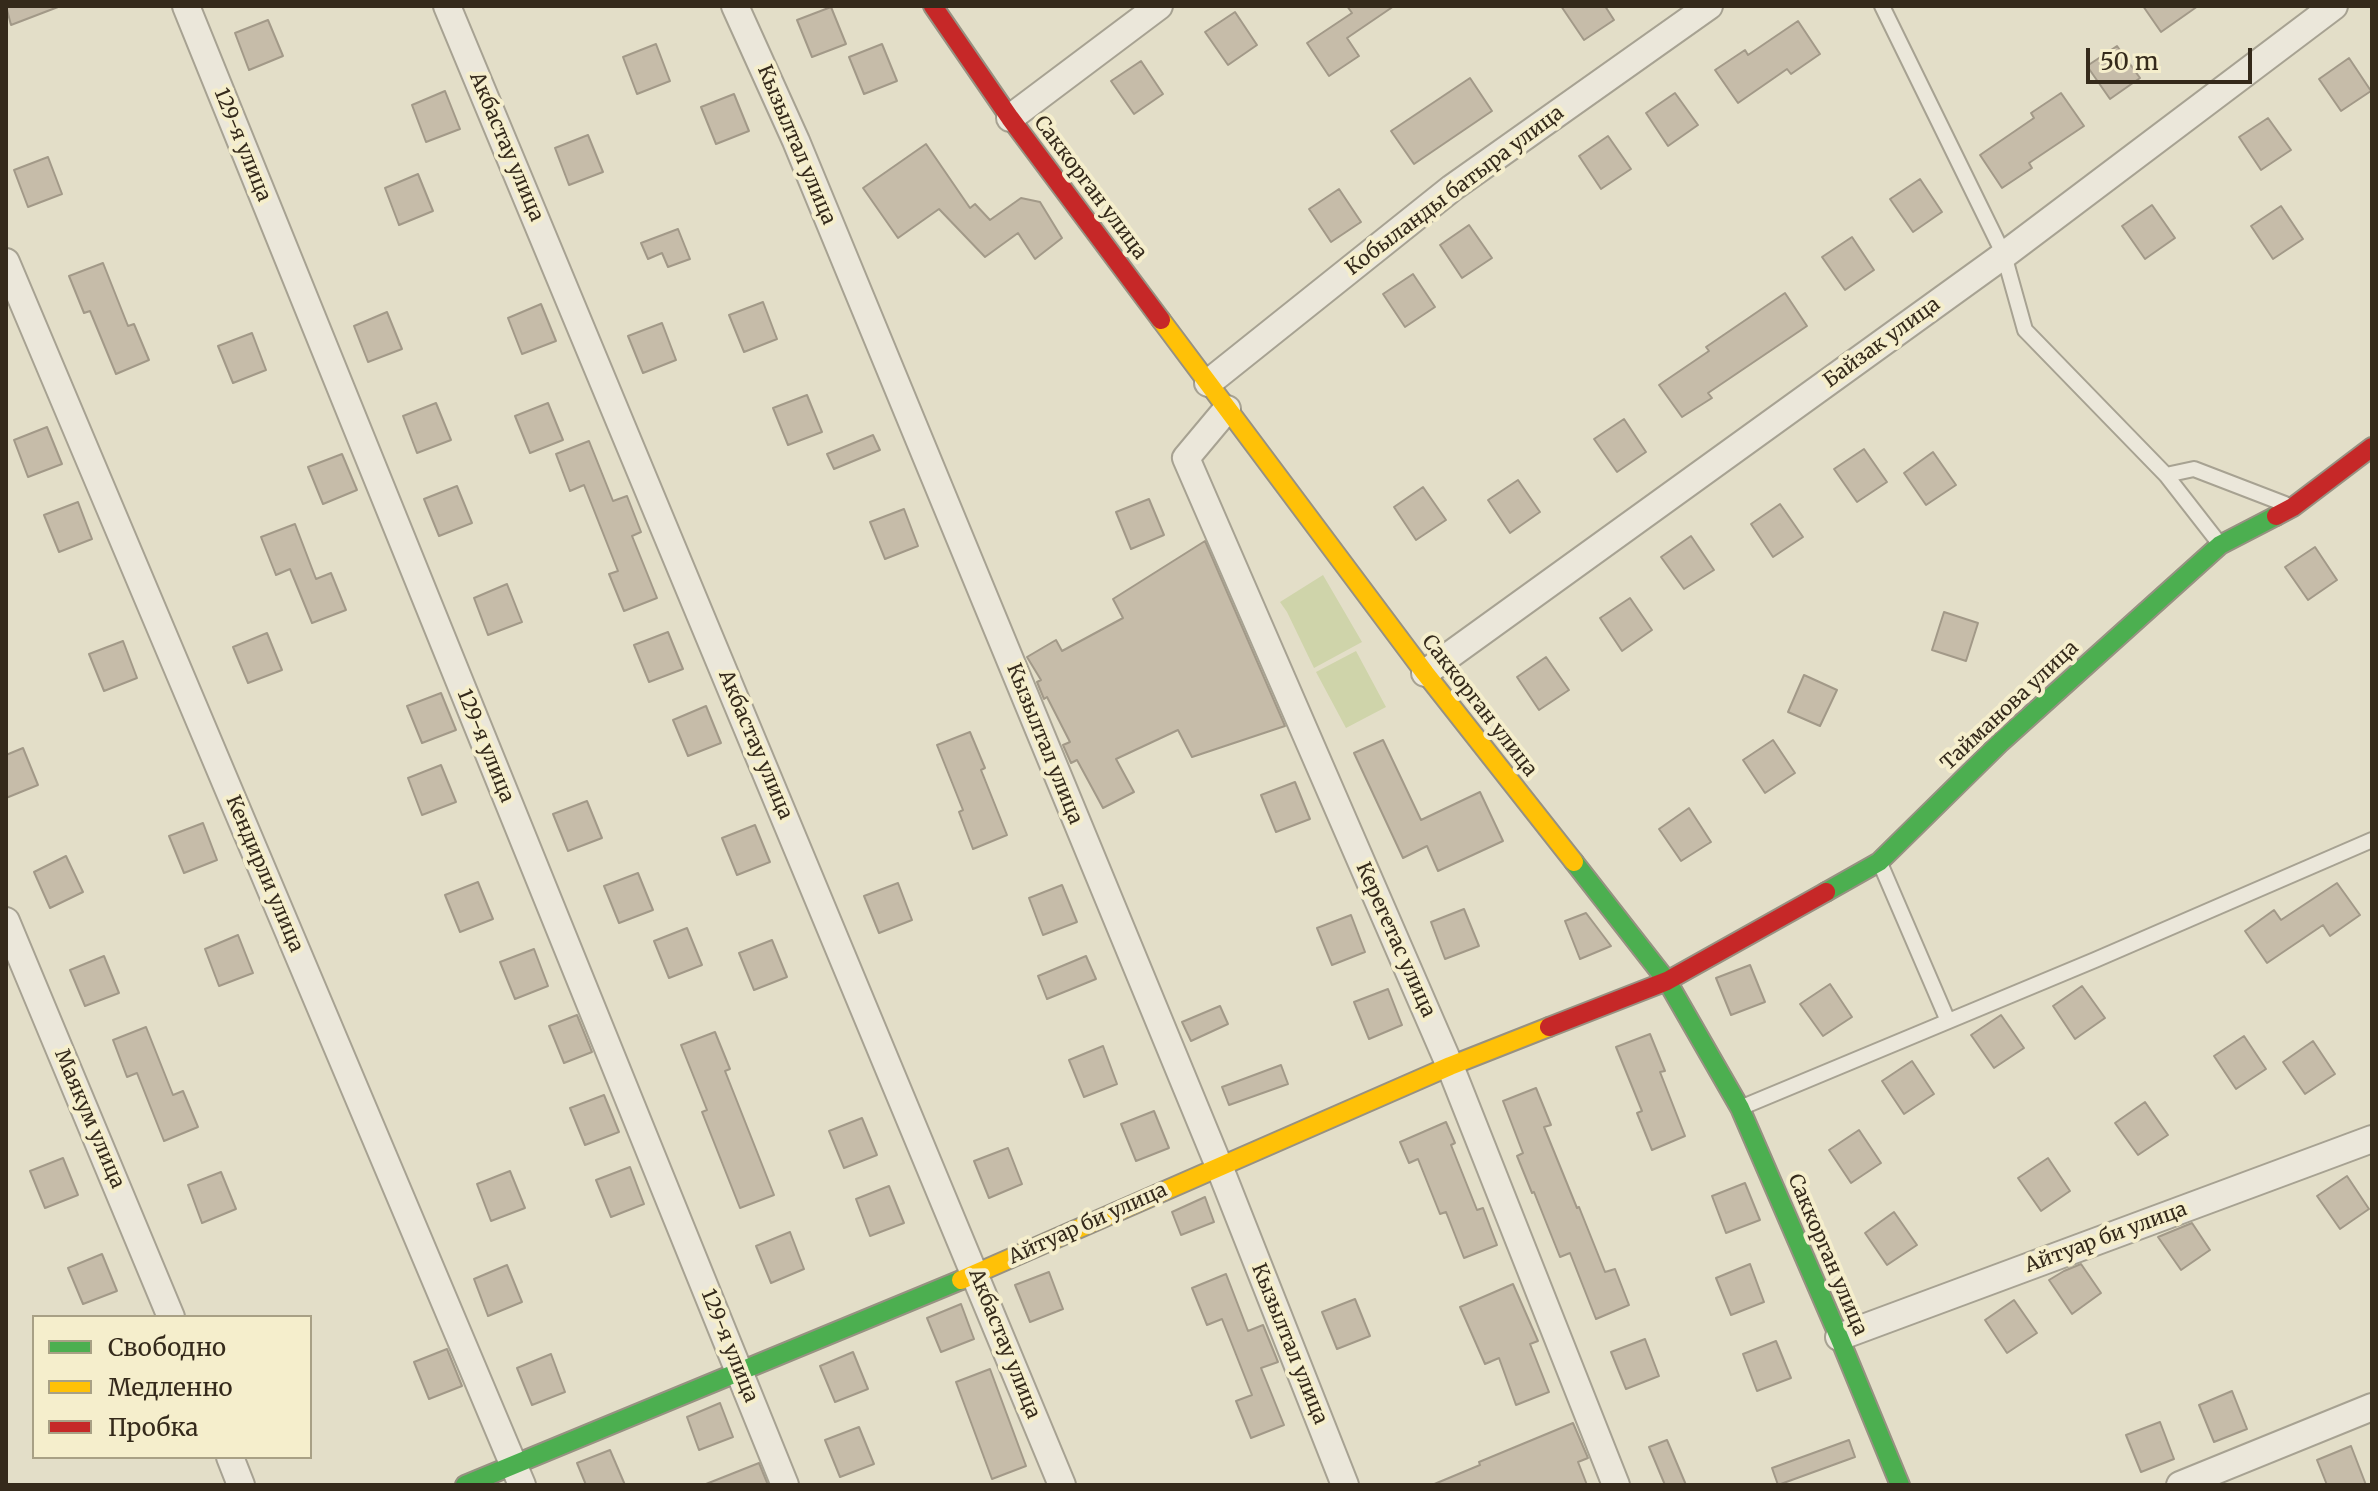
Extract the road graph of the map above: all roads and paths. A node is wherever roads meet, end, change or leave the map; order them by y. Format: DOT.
graph roads {
  1 [pos="186,6"];
  2 [pos="447,6"];
  3 [pos="735,6"];
  4 [pos="933,6"];
  5 [pos="1159,6"];
  6 [pos="1709,6"];
  7 [pos="1882,6"];
  8 [pos="2334,6"];
  9 [pos="1010,118"];
  10 [pos="2004,255"];
  11 [pos="6,262"];
  12 [pos="1208,383"];
  13 [pos="1227,409"];
  14 [pos="2372,447"];
  15 [pos="2166,475"];
  16 [pos="2293,507"];
  17 [pos="2220,545"];
  18 [pos="1425,673"];
  19 [pos="2372,840"];
  20 [pos="1879,862"];
  21 [pos="6,921"];
  22 [pos="1667,981"];
  23 [pos="1948,1021"];
  24 [pos="1450,1066"];
  25 [pos="1740,1108"];
  26 [pos="2372,1139"];
  27 [pos="1219,1166"];
  28 [pos="975,1274"];
  29 [pos="170,1315"];
  30 [pos="1839,1337"];
  31 [pos="739,1373"];
  32 [pos="2372,1407"];
  33 [pos="231,1459"];
  34 [pos="518,1476"];
  35 [pos="241,1485"];
  36 [pos="465,1485"];
  37 [pos="785,1485"];
  38 [pos="1062,1485"];
  39 [pos="1345,1485"];
  40 [pos="1616,1485"];
  41 [pos="1900,1485"];
  42 [pos="2180,1485"];
  1 -- 31 [label="street, 129-я улица"];
  2 -- 28 [label="street, Акбастау улица"];
  3 -- 27 [label="street, Кызылтал улица"];
  4 -- 9 [label="street, Саккорган улица"];
  5 -- 9 [label="street"];
  6 -- 12 [label="street, Кобыланды батыра улица"];
  7 -- 10 [label="lane"];
  8 -- 10 [label="street, Байзак улица"];
  9 -- 12 [label="street, Саккорган улица"];
  10 -- 15 [label="lane"];
  10 -- 18 [label="street, Байзак улица"];
  11 -- 34 [label="street, Кендирли улица"];
  12 -- 13 [label="street, Саккорган улица"];
  13 -- 18 [label="street, Саккорган улица"];
  13 -- 24 [label="street, Керегетас улица"];
  14 -- 16 [label="street, Тайманова улица"];
  15 -- 16 [label="lane"];
  15 -- 17 [label="lane"];
  16 -- 17 [label="street, Тайманова улица"];
  17 -- 20 [label="street, Тайманова улица"];
  18 -- 22 [label="street, Саккорган улица"];
  19 -- 23 [label="lane"];
  20 -- 22 [label="street, Тайманова улица"];
  20 -- 23 [label="lane"];
  21 -- 29 [label="street, Маякум улица"];
  22 -- 24 [label="street, Айтуар би улица"];
  22 -- 25 [label="street, Саккорган улица"];
  23 -- 25 [label="lane"];
  24 -- 27 [label="street, Айтуар би улица"];
  24 -- 40 [label="street, Керегетас улица"];
  25 -- 30 [label="street, Саккорган улица"];
  26 -- 30 [label="street, Айтуар би улица"];
  27 -- 28 [label="street, Айтуар би улица"];
  27 -- 39 [label="street, Кызылтал улица"];
  28 -- 31 [label="street, Айтуар би улица"];
  28 -- 38 [label="street, Акбастау улица"];
  30 -- 41 [label="street, Саккорган улица"];
  31 -- 34 [label="street, Айтуар би улица"];
  31 -- 37 [label="street, 129-я улица"];
  32 -- 42 [label="street"];
  33 -- 35 [label="street"];
  34 -- 36 [label="street, Айтуар би улица"];
}
